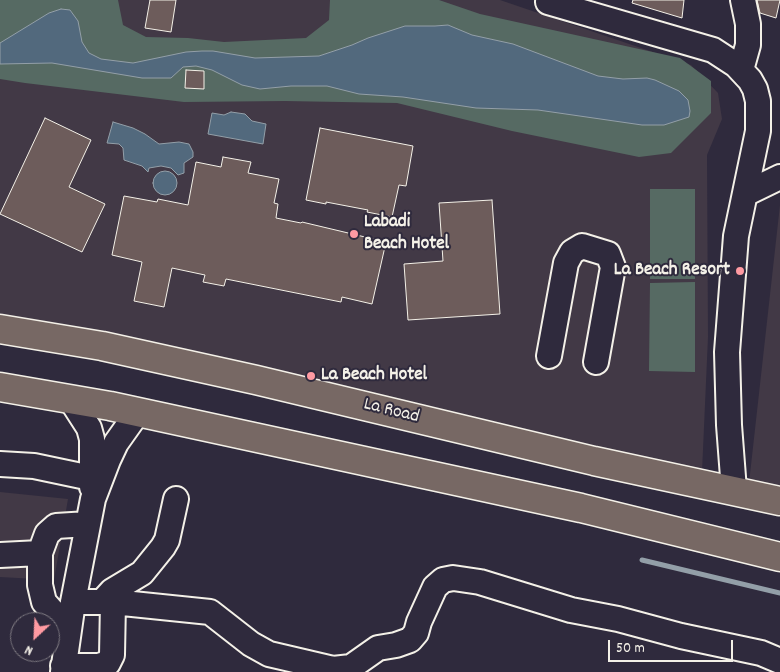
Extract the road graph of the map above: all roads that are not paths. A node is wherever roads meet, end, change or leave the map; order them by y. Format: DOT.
graph roads {
  1 [pos="744,0"];
  2 [pos="548,2"];
  3 [pos="741,70"];
  4 [pos="780,177"];
  5 [pos="745,194"];
  6 [pos="0,329"];
  7 [pos="549,356"];
  8 [pos="596,362"];
  9 [pos="0,388"];
  10 [pos="71,400"];
  11 [pos="138,412"];
  12 [pos="0,464"];
  13 [pos="92,488"];
  14 [pos="734,490"];
  15 [pos="176,499"];
  16 [pos="778,499"];
  17 [pos="88,524"];
  18 [pos="40,553"];
  19 [pos="0,555"];
  20 [pos="780,557"];
  21 [pos="108,602"];
  22 [pos="71,613"];
  23 [pos="780,661"];
  24 [pos="63,669"];
  1 -- 3 [label="street"];
  2 -- 3 [label="street"];
  3 -- 5 [label="street"];
  4 -- 5 [label="street"];
  5 -- 14 [label="street"];
  6 -- 14 [label="main road, La Road"];
  7 -- 8 [label="street"];
  9 -- 10 [label="main road"];
  10 -- 11 [label="main road"];
  10 -- 13 [label="street"];
  11 -- 13 [label="street"];
  11 -- 20 [label="main road"];
  12 -- 13 [label="street"];
  13 -- 17 [label="street"];
  14 -- 16 [label="main road, La Road"];
  15 -- 21 [label="street"];
  17 -- 18 [label="street"];
  17 -- 22 [label="street"];
  18 -- 19 [label="street"];
  18 -- 22 [label="street"];
  21 -- 22 [label="street"];
  21 -- 23 [label="street"];
  21 -- 24 [label="street"];
  22 -- 24 [label="street"];
}
